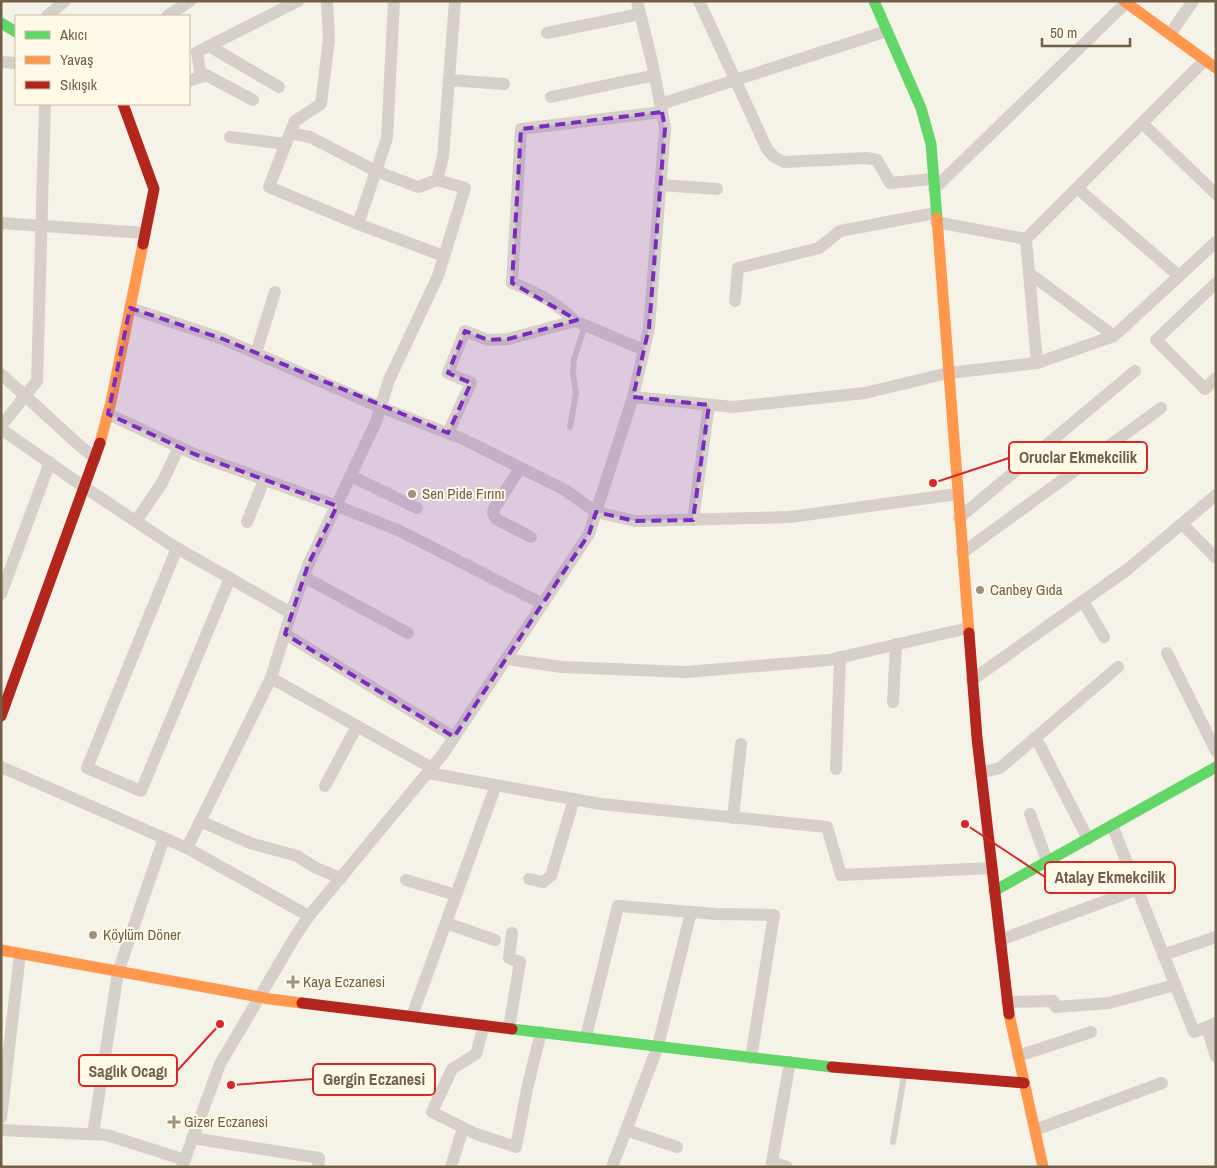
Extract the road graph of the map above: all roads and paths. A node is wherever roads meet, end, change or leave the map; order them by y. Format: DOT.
graph roads {
  1 [pos="65,1"];
  2 [pos="190,1"];
  3 [pos="298,1"];
  4 [pos="327,1"];
  5 [pos="394,1"];
  6 [pos="455,1"];
  7 [pos="699,1"];
  8 [pos="874,1"];
  9 [pos="1193,1"];
  10 [pos="1125,2"];
  11 [pos="639,8"];
  12 [pos="49,15"];
  13 [pos="169,15"];
  14 [pos="1,23"];
  15 [pos="15,31"];
  16 [pos="887,31"];
  17 [pos="547,33"];
  18 [pos="1170,34"];
  19 [pos="209,46"];
  20 [pos="1205,60"];
  21 [pos="1,62"];
  22 [pos="15,63"];
  23 [pos="1216,68"];
  24 [pos="655,75"];
  25 [pos="201,77"];
  26 [pos="449,80"];
  27 [pos="735,80"];
  28 [pos="190,81"];
  29 [pos="504,84"];
  30 [pos="279,87"];
  31 [pos="551,97"];
  32 [pos="253,100"];
  33 [pos="45,105"];
  34 [pos="123,105"];
  35 [pos="661,108"];
  36 [pos="1142,123"];
  37 [pos="230,137"];
  38 [pos="288,138"];
  39 [pos="376,171"];
  40 [pos="437,180"];
  41 [pos="933,184"];
  42 [pos="661,185"];
  43 [pos="1076,188"];
  44 [pos="717,189"];
  45 [pos="1216,194"];
  46 [pos="936,218"];
  47 [pos="1,223"];
  48 [pos="358,224"];
  49 [pos="41,226"];
  50 [pos="146,233"];
  51 [pos="1026,239"];
  52 [pos="1216,242"];
  53 [pos="444,256"];
  54 [pos="1029,273"];
  55 [pos="1179,276"];
  56 [pos="1216,283"];
  57 [pos="275,292"];
  58 [pos="735,301"];
  59 [pos="130,308"];
  60 [pos="580,324"];
  61 [pos="1114,336"];
  62 [pos="644,350"];
  63 [pos="256,353"];
  64 [pos="1038,363"];
  65 [pos="1134,371"];
  66 [pos="948,373"];
  67 [pos="1,374"];
  68 [pos="1216,378"];
  69 [pos="25,396"];
  70 [pos="633,397"];
  71 [pos="709,405"];
  72 [pos="380,408"];
  73 [pos="1161,408"];
  74 [pos="108,414"];
  75 [pos="1,427"];
  76 [pos="570,427"];
  77 [pos="448,433"];
  78 [pos="179,448"];
  79 [pos="95,458"];
  80 [pos="50,462"];
  81 [pos="520,468"];
  82 [pos="351,476"];
  83 [pos="264,480"];
  84 [pos="84,488"];
  85 [pos="957,494"];
  86 [pos="1216,495"];
  87 [pos="337,506"];
  88 [pos="417,508"];
  89 [pos="596,512"];
  90 [pos="959,518"];
  91 [pos="693,520"];
  92 [pos="136,522"];
  93 [pos="247,522"];
  94 [pos="1182,524"];
  95 [pos="531,537"];
  96 [pos="177,548"];
  97 [pos="962,552"];
  98 [pos="1216,558"];
  99 [pos="304,577"];
  100 [pos="230,578"];
  101 [pos="1,594"];
  102 [pos="1082,601"];
  103 [pos="543,604"];
  104 [pos="291,613"];
  105 [pos="968,628"];
  106 [pos="285,634"];
  107 [pos="408,634"];
  108 [pos="1104,637"];
  109 [pos="896,644"];
  110 [pos="1167,653"];
  111 [pos="840,657"];
  112 [pos="506,659"];
  113 [pos="1118,667"];
  114 [pos="270,678"];
  115 [pos="972,680"];
  116 [pos="893,702"];
  117 [pos="1,716"];
  118 [pos="357,726"];
  119 [pos="454,737"];
  120 [pos="1036,738"];
  121 [pos="741,744"];
  122 [pos="1216,751"];
  123 [pos="1,767"];
  124 [pos="1216,767"];
  125 [pos="836,769"];
  126 [pos="430,770"];
  127 [pos="980,773"];
  128 [pos="496,785"];
  129 [pos="325,786"];
  130 [pos="574,799"];
  131 [pos="1030,814"];
  132 [pos="733,818"];
  133 [pos="200,821"];
  134 [pos="1112,825"];
  135 [pos="164,838"];
  136 [pos="1088,839"];
  137 [pos="186,848"];
  138 [pos="1047,861"];
  139 [pos="992,868"];
  140 [pos="341,878"];
  141 [pos="529,879"];
  142 [pos="406,880"];
  143 [pos="1138,889"];
  144 [pos="994,891"];
  145 [pos="456,895"];
  146 [pos="691,912"];
  147 [pos="309,916"];
  148 [pos="446,923"];
  149 [pos="512,933"];
  150 [pos="1216,937"];
  151 [pos="495,940"];
  152 [pos="1000,940"];
  153 [pos="1,950"];
  154 [pos="20,954"];
  155 [pos="1163,955"];
  156 [pos="118,972"];
  157 [pos="1175,985"];
  158 [pos="259,997"];
  159 [pos="1007,1002"];
  160 [pos="412,1016"];
  161 [pos="484,1025"];
  162 [pos="1211,1025"];
  163 [pos="509,1028"];
  164 [pos="541,1032"];
  165 [pos="1091,1032"];
  166 [pos="586,1037"];
  167 [pos="658,1046"];
  168 [pos="1018,1056"];
  169 [pos="1216,1057"];
  170 [pos="751,1058"];
  171 [pos="790,1062"];
  172 [pos="904,1075"];
  173 [pos="1024,1083"];
  174 [pos="1162,1083"];
  175 [pos="1,1118"];
  176 [pos="463,1128"];
  177 [pos="1,1130"];
  178 [pos="626,1130"];
  179 [pos="1035,1130"];
  180 [pos="93,1134"];
  181 [pos="192,1138"];
  182 [pos="893,1142"];
  183 [pos="677,1147"];
  184 [pos="183,1163"];
  185 [pos="318,1167"];
  186 [pos="451,1167"];
  187 [pos="612,1167"];
  188 [pos="787,1167"];
  189 [pos="1043,1167"];
  1 -- 12 [label="street"];
  2 -- 13 [label="street"];
  3 -- 19 [label="street"];
  4 -- 38 [label="street"];
  5 -- 39 [label="street"];
  6 -- 26 [label="street"];
  7 -- 27 [label="street"];
  8 -- 16 [label="main road"];
  9 -- 18 [label="street"];
  10 -- 18 [label="main road"];
  10 -- 41 [label="street"];
  11 -- 17 [label="street"];
  11 -- 24 [label="street"];
  14 -- 15 [label="main road"];
  16 -- 27 [label="street"];
  16 -- 41 [label="main road"];
  18 -- 20 [label="main road"];
  19 -- 25 [label="street"];
  19 -- 30 [label="street"];
  20 -- 23 [label="main road"];
  20 -- 36 [label="street"];
  21 -- 22 [label="street"];
  24 -- 31 [label="street"];
  24 -- 35 [label="street"];
  25 -- 28 [label="street"];
  25 -- 32 [label="street"];
  26 -- 29 [label="street"];
  26 -- 40 [label="street"];
  27 -- 35 [label="street"];
  27 -- 41 [label="street"];
  33 -- 49 [label="street"];
  34 -- 50 [label="main road"];
  35 -- 42 [label="street"];
  35 -- 60 [label="street"];
  36 -- 43 [label="street"];
  36 -- 45 [label="street"];
  37 -- 38 [label="street"];
  38 -- 39 [label="street"];
  38 -- 48 [label="street"];
  39 -- 40 [label="street"];
  39 -- 48 [label="street"];
  40 -- 53 [label="street"];
  41 -- 46 [label="main road"];
  42 -- 44 [label="street"];
  42 -- 62 [label="street"];
  43 -- 51 [label="street"];
  43 -- 55 [label="street"];
  46 -- 51 [label="street"];
  46 -- 58 [label="street"];
  46 -- 66 [label="main road"];
  47 -- 49 [label="street"];
  48 -- 53 [label="street"];
  49 -- 50 [label="street"];
  49 -- 69 [label="street"];
  50 -- 59 [label="main road"];
  51 -- 54 [label="street"];
  52 -- 55 [label="street"];
  53 -- 72 [label="street"];
  54 -- 61 [label="street"];
  54 -- 64 [label="street"];
  55 -- 61 [label="street"];
  56 -- 68 [label="street"];
  57 -- 63 [label="street"];
  59 -- 63 [label="street"];
  59 -- 74 [label="main road"];
  60 -- 62 [label="street"];
  60 -- 76 [label="lane"];
  60 -- 77 [label="street"];
  61 -- 64 [label="street"];
  62 -- 70 [label="street"];
  63 -- 72 [label="street"];
  64 -- 66 [label="street"];
  65 -- 90 [label="street"];
  66 -- 71 [label="street"];
  66 -- 85 [label="main road"];
  67 -- 69 [label="street"];
  69 -- 75 [label="street"];
  69 -- 79 [label="street"];
  70 -- 71 [label="street"];
  70 -- 89 [label="street"];
  71 -- 91 [label="street"];
  72 -- 77 [label="street"];
  72 -- 82 [label="street"];
  73 -- 97 [label="street"];
  74 -- 78 [label="street"];
  74 -- 79 [label="main road"];
  75 -- 80 [label="street"];
  77 -- 81 [label="street"];
  78 -- 83 [label="street"];
  78 -- 92 [label="street"];
  79 -- 84 [label="main road"];
  80 -- 84 [label="street"];
  80 -- 101 [label="street"];
  81 -- 89 [label="street"];
  81 -- 95 [label="street"];
  82 -- 87 [label="street"];
  82 -- 88 [label="street"];
  83 -- 87 [label="street"];
  83 -- 93 [label="street"];
  84 -- 92 [label="street"];
  84 -- 117 [label="main road"];
  85 -- 90 [label="main road"];
  85 -- 91 [label="street"];
  86 -- 94 [label="street"];
  87 -- 99 [label="street"];
  87 -- 103 [label="street"];
  89 -- 91 [label="street"];
  89 -- 103 [label="street"];
  90 -- 97 [label="main road"];
  92 -- 96 [label="street"];
  94 -- 98 [label="street"];
  94 -- 102 [label="street"];
  96 -- 100 [label="street"];
  96 -- 100 [label="street"];
  97 -- 105 [label="main road"];
  99 -- 104 [label="street"];
  99 -- 107 [label="street"];
  100 -- 104 [label="street"];
  102 -- 108 [label="street"];
  102 -- 115 [label="street"];
  103 -- 112 [label="street"];
  104 -- 106 [label="street"];
  105 -- 109 [label="street"];
  105 -- 115 [label="main road"];
  106 -- 114 [label="street"];
  106 -- 119 [label="street"];
  109 -- 111 [label="street"];
  109 -- 116 [label="street"];
  110 -- 122 [label="street"];
  111 -- 112 [label="street"];
  111 -- 125 [label="street"];
  112 -- 119 [label="street"];
  113 -- 120 [label="street"];
  114 -- 118 [label="street"];
  114 -- 133 [label="street"];
  115 -- 127 [label="main road"];
  118 -- 126 [label="street"];
  118 -- 129 [label="street"];
  119 -- 126 [label="street"];
  120 -- 127 [label="street"];
  120 -- 136 [label="street"];
  121 -- 132 [label="street"];
  123 -- 135 [label="street"];
  124 -- 134 [label="main road"];
  126 -- 128 [label="street"];
  126 -- 140 [label="street"];
  127 -- 139 [label="main road"];
  128 -- 130 [label="street"];
  128 -- 145 [label="street"];
  130 -- 132 [label="street"];
  130 -- 141 [label="street"];
  131 -- 138 [label="street"];
  132 -- 139 [label="street"];
  133 -- 137 [label="street"];
  133 -- 140 [label="street"];
  134 -- 136 [label="main road"];
  134 -- 143 [label="street"];
  135 -- 137 [label="street"];
  135 -- 156 [label="street"];
  136 -- 138 [label="main road"];
  137 -- 147 [label="street"];
  138 -- 144 [label="main road"];
  139 -- 144 [label="main road"];
  140 -- 147 [label="street"];
  142 -- 145 [label="street"];
  143 -- 152 [label="street"];
  143 -- 155 [label="street"];
  144 -- 152 [label="main road"];
  145 -- 148 [label="street"];
  146 -- 166 [label="street"];
  146 -- 167 [label="street"];
  146 -- 170 [label="street"];
  147 -- 158 [label="street"];
  148 -- 151 [label="street"];
  148 -- 160 [label="street"];
  149 -- 163 [label="street"];
  150 -- 155 [label="street"];
  152 -- 159 [label="main road"];
  153 -- 154 [label="main road"];
  154 -- 156 [label="main road"];
  154 -- 175 [label="street"];
  155 -- 157 [label="street"];
  156 -- 158 [label="main road"];
  156 -- 180 [label="street"];
  157 -- 159 [label="street"];
  157 -- 162 [label="street"];
  158 -- 160 [label="main road"];
  158 -- 181 [label="street"];
  159 -- 168 [label="main road"];
  160 -- 161 [label="main road"];
  161 -- 163 [label="main road"];
  161 -- 176 [label="street"];
  162 -- 169 [label="street"];
  163 -- 164 [label="main road"];
  164 -- 166 [label="main road"];
  164 -- 176 [label="street"];
  165 -- 168 [label="street"];
  166 -- 167 [label="main road"];
  167 -- 170 [label="main road"];
  167 -- 178 [label="street"];
  168 -- 173 [label="main road"];
  170 -- 171 [label="main road"];
  171 -- 172 [label="main road"];
  171 -- 188 [label="street"];
  172 -- 173 [label="main road"];
  172 -- 182 [label="lane"];
  173 -- 179 [label="main road"];
  174 -- 179 [label="street"];
  176 -- 186 [label="street"];
  177 -- 180 [label="street"];
  178 -- 183 [label="street"];
  178 -- 187 [label="street"];
  179 -- 189 [label="main road"];
  180 -- 184 [label="street"];
  181 -- 184 [label="street"];
  181 -- 185 [label="street"];
}
